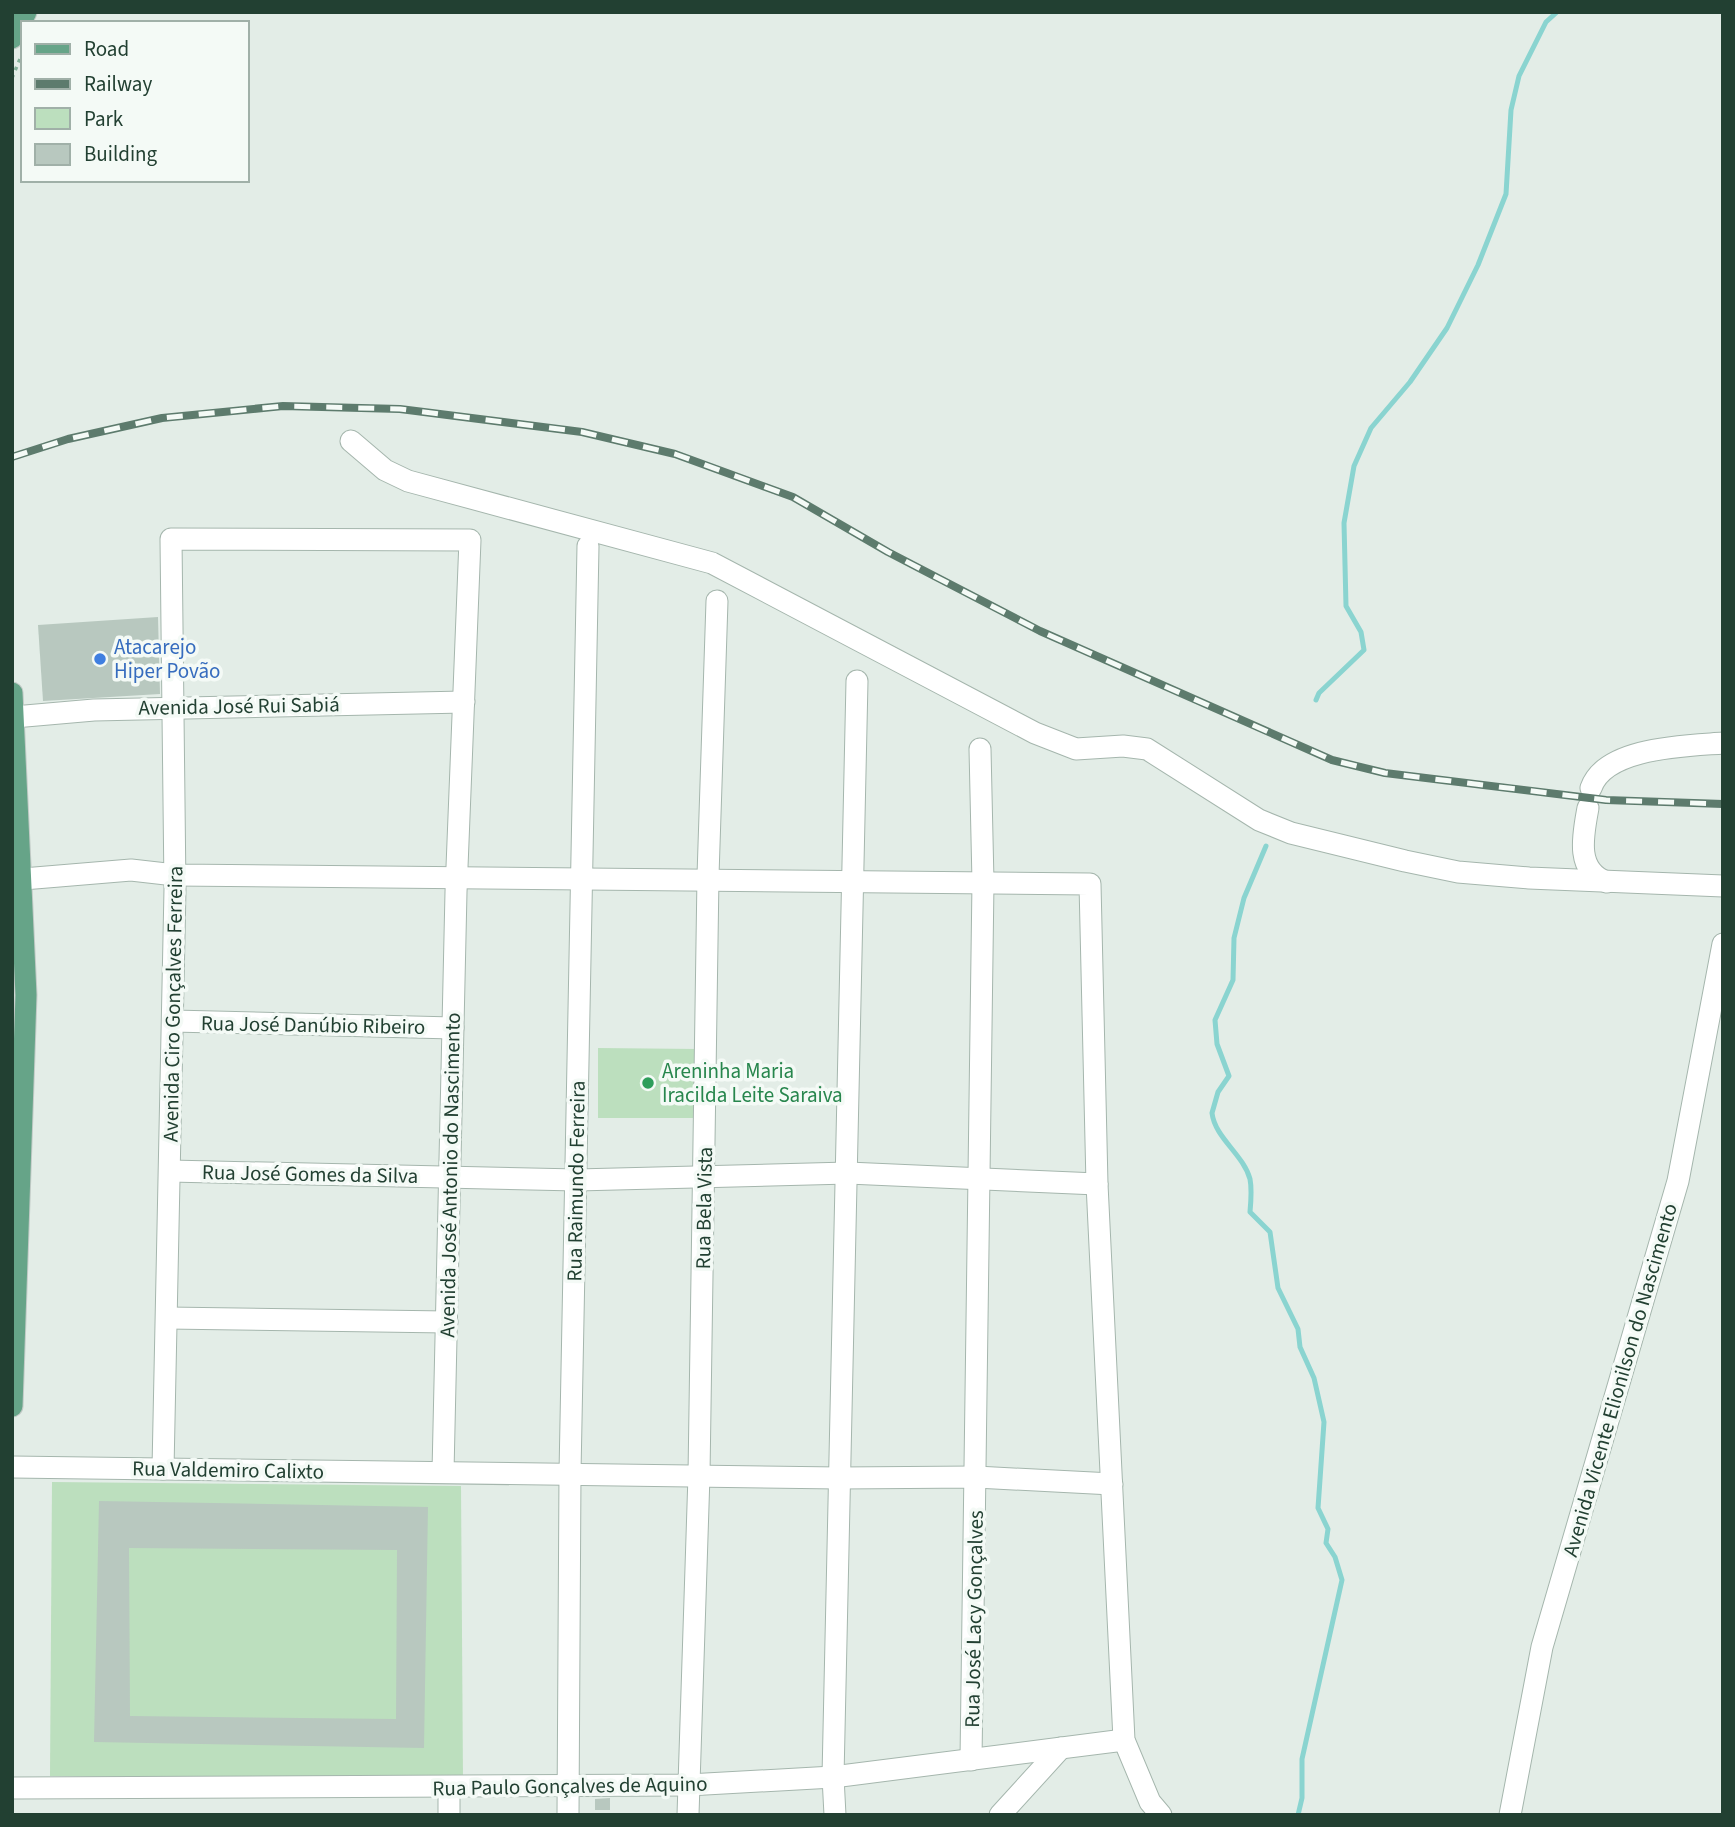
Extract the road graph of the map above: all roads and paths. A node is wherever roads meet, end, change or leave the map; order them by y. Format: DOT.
graph roads {
  1 [pos="21,21"];
  2 [pos="12,38"];
  3 [pos="21,57"];
  4 [pos="12,78"];
  5 [pos="351,441"];
  6 [pos="171,539"];
  7 [pos="588,547"];
  8 [pos="717,601"];
  9 [pos="857,681"];
  10 [pos="12,693"];
  11 [pos="464,702"];
  12 [pos="173,707"];
  13 [pos="14,717"];
  14 [pos="1723,743"];
  15 [pos="980,749"];
  16 [pos="175,875"];
  17 [pos="457,877"];
  18 [pos="580,878"];
  19 [pos="23,879"];
  20 [pos="708,879"];
  21 [pos="853,880"];
  22 [pos="983,882"];
  23 [pos="1623,883"];
  24 [pos="1723,886"];
  25 [pos="1723,944"];
  26 [pos="173,1021"];
  27 [pos="453,1028"];
  28 [pos="170,1171"];
  29 [pos="848,1173"];
  30 [pos="705,1174"];
  31 [pos="450,1177"];
  32 [pos="978,1177"];
  33 [pos="577,1180"];
  34 [pos="1097,1184"];
  35 [pos="167,1318"];
  36 [pos="447,1322"];
  37 [pos="12,1406"];
  38 [pos="12,1467"];
  39 [pos="163,1469"];
  40 [pos="443,1472"];
  41 [pos="570,1473"];
  42 [pos="699,1475"];
  43 [pos="976,1477"];
  44 [pos="839,1478"];
  45 [pos="1112,1484"];
  46 [pos="1124,1740"];
  47 [pos="1061,1748"];
  48 [pos="971,1760"];
  49 [pos="833,1777"];
  50 [pos="688,1786"];
  51 [pos="449,1787"];
  52 [pos="568,1787"];
  53 [pos="12,1788"];
  54 [pos="449,1815"];
  55 [pos="568,1815"];
  56 [pos="688,1815"];
  57 [pos="835,1815"];
  58 [pos="1000,1815"];
  59 [pos="1161,1815"];
  60 [pos="1510,1815"];
  1 -- 2 [label="main road"];
  3 -- 4 [label="path"];
  5 -- 23 [label="street"];
  6 -- 11 [label="street, Avenida José Antonio do Nascimento"];
  6 -- 12 [label="street, Avenida Ciro Gonçalves Ferreira"];
  7 -- 18 [label="street, Rua Raimundo Ferreira"];
  8 -- 20 [label="street, Rua Bela Vista"];
  9 -- 21 [label="street"];
  10 -- 13 [label="main road"];
  11 -- 12 [label="street, Avenida José Rui Sabiá"];
  11 -- 17 [label="street, Avenida José Antonio do Nascimento"];
  12 -- 13 [label="street, Avenida José Rui Sabiá"];
  12 -- 16 [label="street, Avenida Ciro Gonçalves Ferreira"];
  13 -- 19 [label="main road"];
  14 -- 23 [label="street"];
  15 -- 22 [label="street, Rua José Lacy Gonçalves"];
  16 -- 17 [label="street"];
  16 -- 19 [label="street"];
  16 -- 26 [label="street, Avenida Ciro Gonçalves Ferreira"];
  17 -- 18 [label="street"];
  17 -- 27 [label="street, Avenida José Antonio do Nascimento"];
  18 -- 20 [label="street"];
  18 -- 33 [label="street, Rua Raimundo Ferreira"];
  19 -- 37 [label="main road"];
  20 -- 21 [label="street"];
  20 -- 30 [label="street, Rua Bela Vista"];
  21 -- 22 [label="street"];
  21 -- 29 [label="street"];
  22 -- 32 [label="street, Rua José Lacy Gonçalves"];
  22 -- 34 [label="street"];
  23 -- 24 [label="street"];
  25 -- 60 [label="street, Avenida Vicente Elionilson do Nascimento"];
  26 -- 27 [label="street, Rua José Danúbio Ribeiro"];
  26 -- 28 [label="street, Avenida Ciro Gonçalves Ferreira"];
  27 -- 31 [label="street, Avenida José Antonio do Nascimento"];
  28 -- 31 [label="street, Rua José Gomes da Silva"];
  28 -- 35 [label="street, Avenida Ciro Gonçalves Ferreira"];
  29 -- 30 [label="street, Rua José Gomes da Silva"];
  29 -- 32 [label="street, Rua José Gomes da Silva"];
  29 -- 44 [label="street"];
  30 -- 33 [label="street, Rua José Gomes da Silva"];
  30 -- 42 [label="street, Rua Bela Vista"];
  31 -- 33 [label="street, Rua José Gomes da Silva"];
  31 -- 36 [label="street, Avenida José Antonio do Nascimento"];
  32 -- 34 [label="street, Rua José Gomes da Silva"];
  32 -- 43 [label="street, Rua José Lacy Gonçalves"];
  33 -- 41 [label="street, Rua Raimundo Ferreira"];
  34 -- 45 [label="street"];
  35 -- 36 [label="street"];
  35 -- 39 [label="street, Avenida Ciro Gonçalves Ferreira"];
  36 -- 40 [label="street, Avenida José Antonio do Nascimento"];
  38 -- 39 [label="street, Rua Valdemiro Calixto"];
  39 -- 40 [label="street, Rua Valdemiro Calixto"];
  40 -- 41 [label="street, Rua Valdemiro Calixto"];
  41 -- 42 [label="street, Rua Valdemiro Calixto"];
  41 -- 52 [label="street, Rua Raimundo Ferreira"];
  42 -- 44 [label="street, Rua Valdemiro Calixto"];
  42 -- 50 [label="street, Rua Bela Vista"];
  43 -- 44 [label="street, Rua Valdemiro Calixto"];
  43 -- 45 [label="street, Rua Valdemiro Calixto"];
  43 -- 48 [label="street, Rua José Lacy Gonçalves"];
  44 -- 49 [label="street"];
  45 -- 46 [label="street"];
  46 -- 47 [label="street, Rua Paulo Gonçalves de Aquino"];
  46 -- 59 [label="street"];
  47 -- 48 [label="street, Rua Paulo Gonçalves de Aquino"];
  47 -- 58 [label="street"];
  48 -- 49 [label="street, Rua Paulo Gonçalves de Aquino"];
  49 -- 50 [label="street, Rua Paulo Gonçalves de Aquino"];
  49 -- 57 [label="street"];
  50 -- 52 [label="street, Rua Paulo Gonçalves de Aquino"];
  50 -- 56 [label="street, Rua Bela Vista"];
  51 -- 52 [label="street, Rua Paulo Gonçalves de Aquino"];
  51 -- 53 [label="street, Rua Paulo Gonçalves de Aquino"];
  51 -- 54 [label="street"];
  52 -- 55 [label="street, Rua Raimundo Ferreira"];
}
